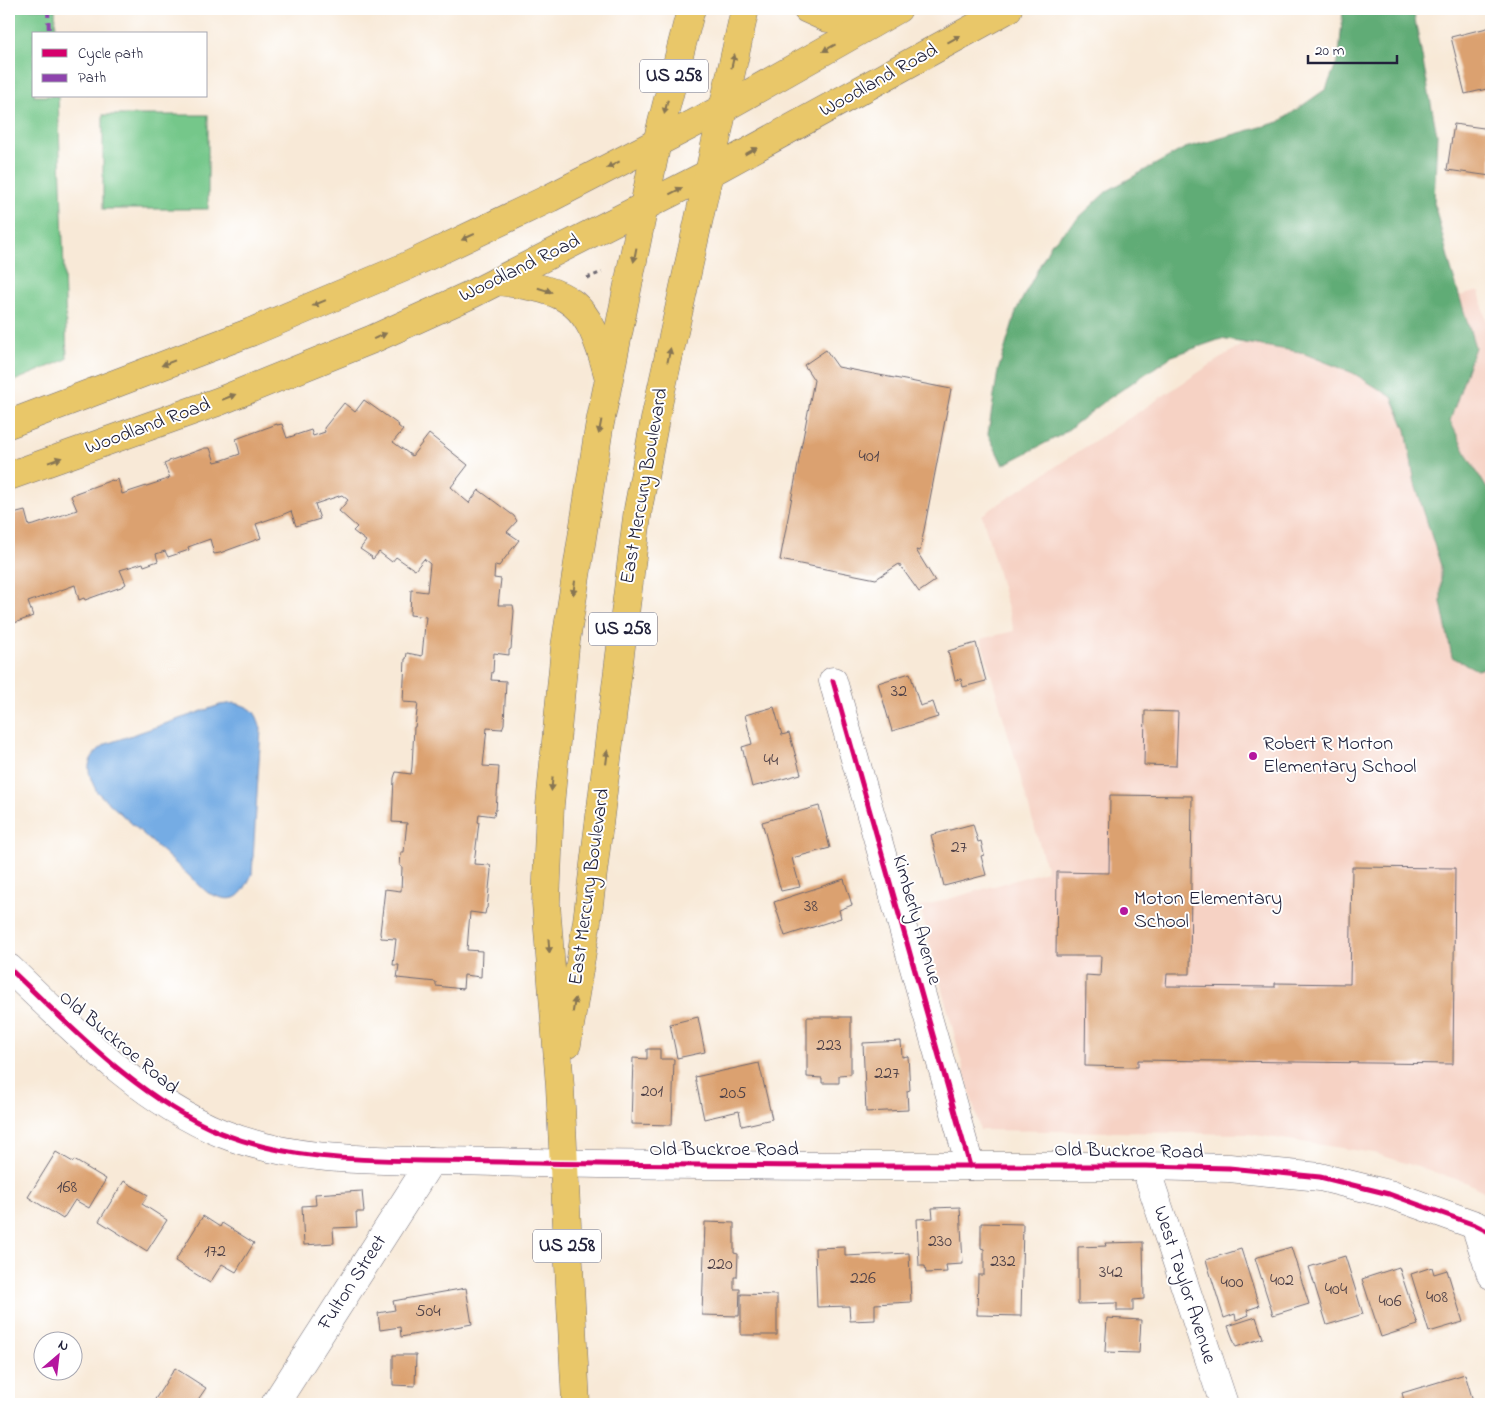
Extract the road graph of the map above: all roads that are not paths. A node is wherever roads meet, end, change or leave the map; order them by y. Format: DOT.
graph roads {
  1 [pos="691,9"];
  2 [pos="745,9"];
  3 [pos="807,9"];
  4 [pos="898,9"];
  5 [pos="1008,9"];
  6 [pos="871,24"];
  7 [pos="722,109"];
  8 [pos="656,142"];
  9 [pos="708,174"];
  10 [pos="644,207"];
  11 [pos="497,281"];
  12 [pos="609,380"];
  13 [pos="9,424"];
  14 [pos="9,476"];
  15 [pos="834,681"];
  16 [pos="9,968"];
  17 [pos="560,1087"];
  18 [pos="432,1161"];
  19 [pos="562,1164"];
  20 [pos="970,1166"];
  21 [pos="1145,1166"];
  22 [pos="1483,1229"];
  23 [pos="1491,1275"];
  24 [pos="275,1404"];
  25 [pos="576,1404"];
  26 [pos="1224,1404"];
  1 -- 8 [label="main road, East Mercury Boulevard / US 258, one-way"];
  7 -- 2 [label="main road, East Mercury Boulevard / US 258, one-way"];
  3 -- 6 [label="main road"];
  4 -- 6 [label="main road"];
  9 -- 5 [label="main road, Woodland Road, one-way"];
  6 -- 7 [label="main road, one-way"];
  7 -- 8 [label="main road"];
  7 -- 9 [label="main road, East Mercury Boulevard / US 258"];
  8 -- 10 [label="main road, East Mercury Boulevard / US 258"];
  8 -- 13 [label="main road, one-way"];
  10 -- 9 [label="main road, Woodland Road, one-way"];
  17 -- 9 [label="main road, East Mercury Boulevard / US 258, one-way"];
  10 -- 11 [label="main road, Woodland Road"];
  10 -- 12 [label="main road, East Mercury Boulevard / US 258, one-way"];
  11 -- 12 [label="main road, one-way"];
  14 -- 11 [label="main road, Woodland Road, one-way"];
  12 -- 17 [label="main road, East Mercury Boulevard / US 258, one-way"];
  15 -- 20 [label="street, Kimberly Avenue"];
  16 -- 18 [label="street, Old Buckroe Road"];
  17 -- 19 [label="main road, East Mercury Boulevard / US 258"];
  18 -- 19 [label="street, Old Buckroe Road"];
  18 -- 24 [label="street, Fulton Street"];
  19 -- 20 [label="street, Old Buckroe Road"];
  19 -- 25 [label="main road, East Mercury Boulevard / US 258"];
  20 -- 21 [label="street, Old Buckroe Road"];
  21 -- 22 [label="street, Old Buckroe Road"];
  21 -- 26 [label="street, West Taylor Avenue"];
  22 -- 23 [label="street"];
}
